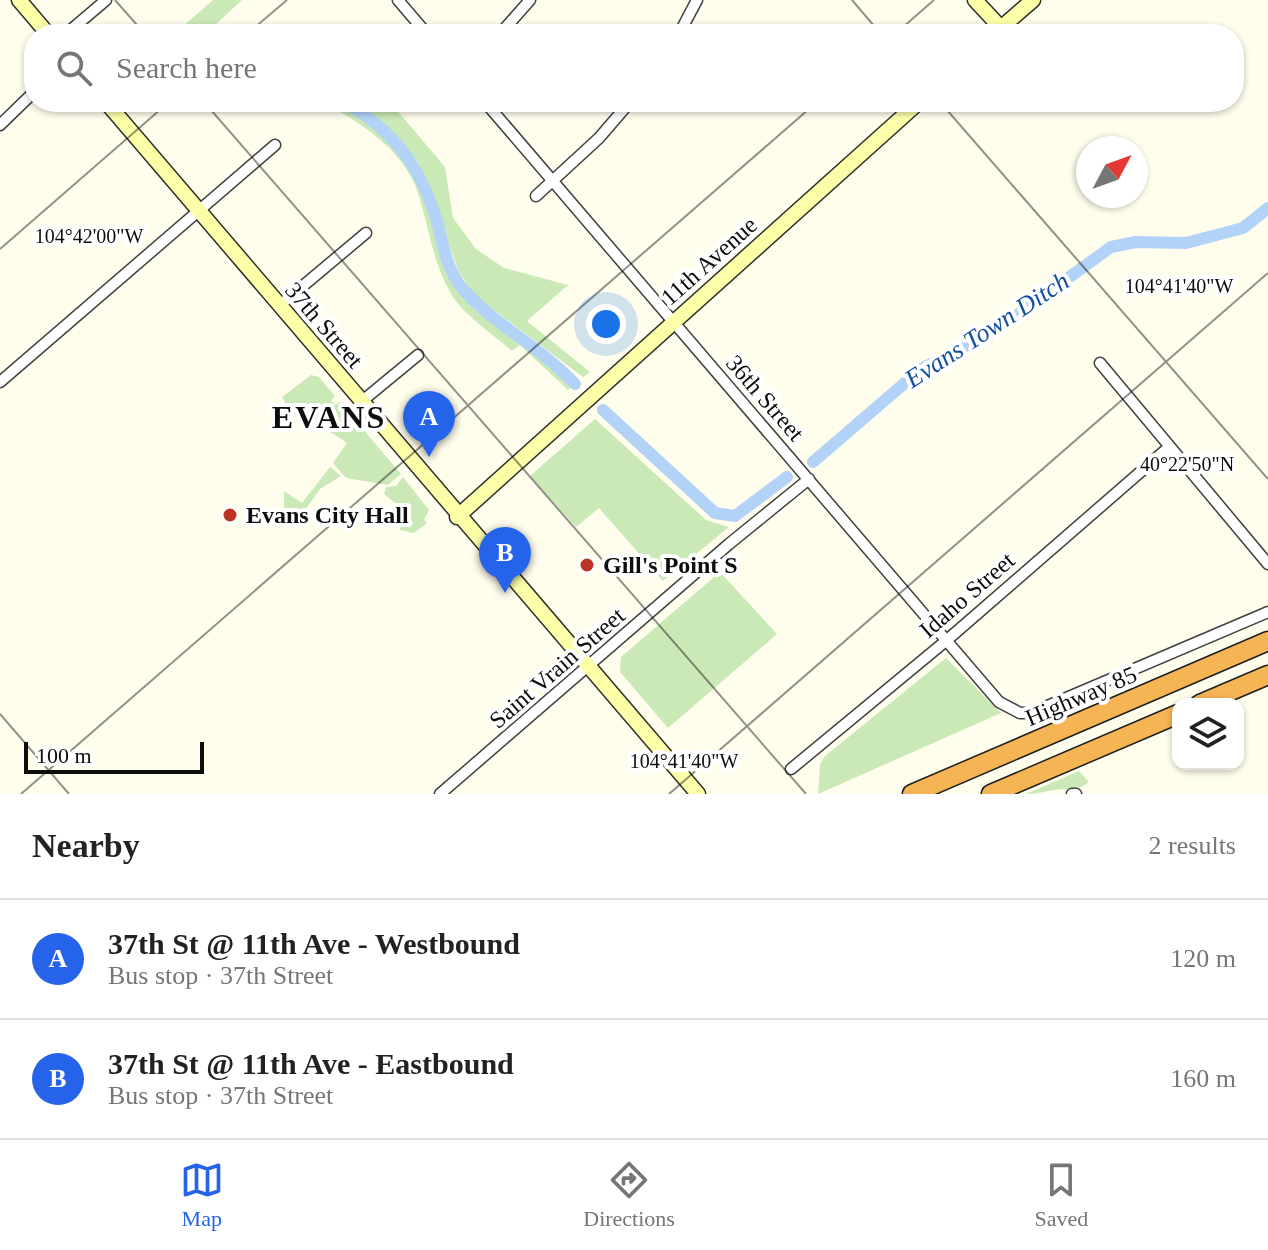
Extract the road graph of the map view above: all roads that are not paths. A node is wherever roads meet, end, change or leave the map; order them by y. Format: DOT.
graph roads {
  1 [pos="19,0"];
  2 [pos="106,0"];
  3 [pos="398,0"];
  4 [pos="530,0"];
  5 [pos="697,0"];
  6 [pos="975,0"];
  7 [pos="1033,0"];
  8 [pos="39,24"];
  9 [pos="78,24"];
  10 [pos="418,24"];
  11 [pos="509,24"];
  12 [pos="684,24"];
  13 [pos="993,24"];
  14 [pos="1006,24"];
  15 [pos="24,102"];
  16 [pos="114,112"];
  17 [pos="493,112"];
  18 [pos="620,112"];
  19 [pos="908,112"];
  20 [pos="0,125"];
  21 [pos="275,145"];
  22 [pos="552,182"];
  23 [pos="536,196"];
  24 [pos="198,212"];
  25 [pos="366,233"];
  26 [pos="279,306"];
  27 [pos="674,322"];
  28 [pos="418,355"];
  29 [pos="1100,363"];
  30 [pos="0,382"];
  31 [pos="361,402"];
  32 [pos="1168,448"];
  33 [pos="809,479"];
  34 [pos="457,517"];
  35 [pos="1268,564"];
  36 [pos="1268,612"];
  37 [pos="947,640"];
  38 [pos="1268,641"];
  39 [pos="587,668"];
  40 [pos="1268,675"];
  41 [pos="1214,698"];
  42 [pos="1172,717"];
  43 [pos="791,769"];
  44 [pos="440,794"];
  45 [pos="698,794"];
  46 [pos="912,794"];
  47 [pos="991,794"];
  1 -- 8 [label="main road"];
  2 -- 9 [label="street"];
  3 -- 10 [label="street"];
  4 -- 11 [label="street"];
  5 -- 12 [label="street"];
  6 -- 13 [label="main road"];
  7 -- 14 [label="main road"];
  15 -- 20 [label="street"];
  16 -- 24 [label="main road, 37th Street"];
  17 -- 22 [label="street, 36th Street"];
  18 -- 22 [label="street"];
  19 -- 27 [label="main road, 11th Avenue"];
  21 -- 24 [label="street"];
  22 -- 23 [label="street"];
  22 -- 27 [label="street, 36th Street"];
  24 -- 26 [label="main road, 37th Street"];
  24 -- 30 [label="street"];
  25 -- 26 [label="street"];
  26 -- 31 [label="main road, 37th Street"];
  27 -- 33 [label="street, 36th Street"];
  27 -- 34 [label="main road, 11th Avenue"];
  28 -- 31 [label="street"];
  29 -- 32 [label="street"];
  31 -- 34 [label="main road, 37th Street"];
  32 -- 35 [label="street"];
  32 -- 37 [label="street, Idaho Street"];
  33 -- 37 [label="street, 36th Street"];
  33 -- 39 [label="street, Saint Vrain Street"];
  34 -- 39 [label="main road, 37th Street"];
  36 -- 37 [label="street, 36th Street"];
  37 -- 43 [label="street, Idaho Street"];
  38 -- 46 [label="highway, Highway 85"];
  39 -- 44 [label="street, Saint Vrain Street"];
  39 -- 45 [label="main road, 37th Street"];
  40 -- 41 [label="highway"];
  42 -- 47 [label="highway"];
}
